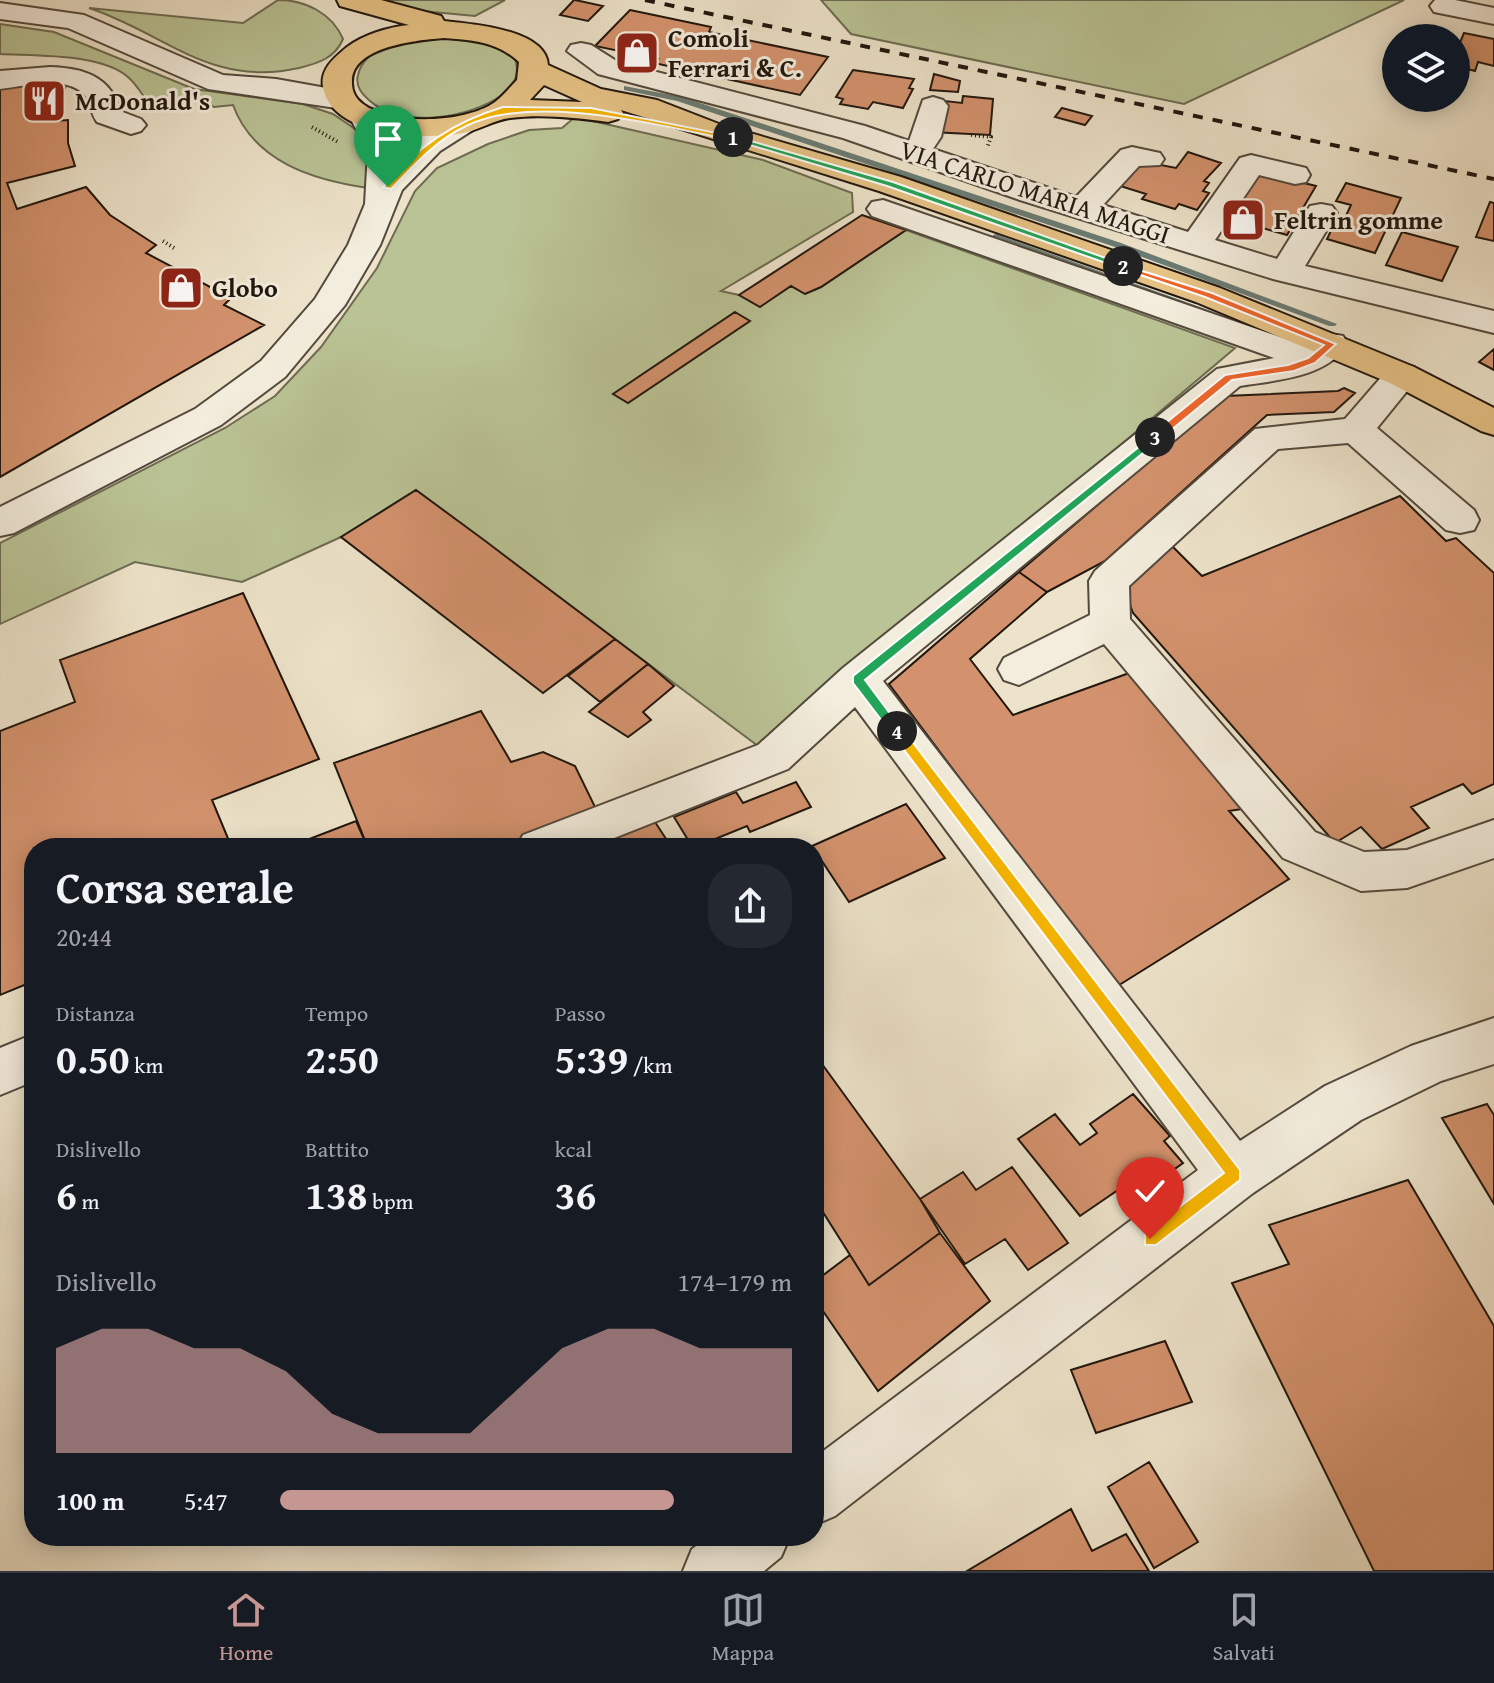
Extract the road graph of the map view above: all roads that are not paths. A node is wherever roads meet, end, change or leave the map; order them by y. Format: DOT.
graph roads {
  1 [pos="338,3"];
  2 [pos="1444,6"];
  3 [pos="0,11"];
  4 [pos="1494,16"];
  5 [pos="438,24"];
  6 [pos="581,51"];
  7 [pos="355,52"];
  8 [pos="537,71"];
  9 [pos="193,73"];
  10 [pos="0,80"];
  11 [pos="933,106"];
  12 [pos="354,108"];
  13 [pos="503,110"];
  14 [pos="463,124"];
  15 [pos="131,125"];
  16 [pos="708,130"];
  17 [pos="916,153"];
  18 [pos="1149,159"];
  19 [pos="1295,175"];
  20 [pos="381,205"];
  21 [pos="1083,208"];
  22 [pos="883,209"];
  23 [pos="1321,213"];
  24 [pos="1195,245"];
  25 [pos="1285,272"];
  26 [pos="1494,322"];
  27 [pos="1322,352"];
  28 [pos="1402,375"];
  29 [pos="1494,423"];
  30 [pos="1356,430"];
  31 [pos="1460,520"];
  32 [pos="0,523"];
  33 [pos="1110,623"];
  34 [pos="1019,669"];
  35 [pos="858,679"];
  36 [pos="565,838"];
  37 [pos="1494,839"];
  38 [pos="1494,1041"];
  39 [pos="24,1061"];
  40 [pos="0,1072"];
  41 [pos="1234,1175"];
  42 [pos="824,1487"];
  43 [pos="747,1546"];
  44 [pos="714,1571"];
  1 -- 5 [label="main road"];
  1 -- 7 [label="main road"];
  2 -- 4 [label="street"];
  3 -- 9 [label="street"];
  5 -- 7 [label="main road"];
  5 -- 8 [label="main road"];
  6 -- 17 [label="street, VIA CARLO MARIA MAGGI"];
  7 -- 9 [label="street"];
  7 -- 12 [label="main road"];
  8 -- 13 [label="main road"];
  8 -- 16 [label="main road"];
  9 -- 12 [label="street"];
  10 -- 15 [label="street"];
  11 -- 17 [label="street"];
  12 -- 14 [label="main road"];
  12 -- 20 [label="street"];
  13 -- 14 [label="main road"];
  13 -- 16 [label="main road"];
  14 -- 20 [label="street"];
  16 -- 27 [label="main road"];
  17 -- 21 [label="street, VIA CARLO MARIA MAGGI"];
  18 -- 21 [label="street"];
  19 -- 24 [label="street"];
  20 -- 32 [label="street"];
  21 -- 24 [label="street, VIA CARLO MARIA MAGGI"];
  22 -- 27 [label="street"];
  23 -- 25 [label="street"];
  24 -- 25 [label="street, VIA CARLO MARIA MAGGI"];
  25 -- 26 [label="street, VIA CARLO MARIA MAGGI"];
  27 -- 28 [label="main road"];
  27 -- 35 [label="street"];
  28 -- 29 [label="main road"];
  28 -- 30 [label="street"];
  30 -- 31 [label="street"];
  30 -- 33 [label="street"];
  33 -- 34 [label="street"];
  33 -- 37 [label="street"];
  35 -- 36 [label="street"];
  35 -- 41 [label="street"];
  38 -- 41 [label="street"];
  39 -- 40 [label="street"];
  41 -- 42 [label="street"];
  43 -- 44 [label="street"];
}
